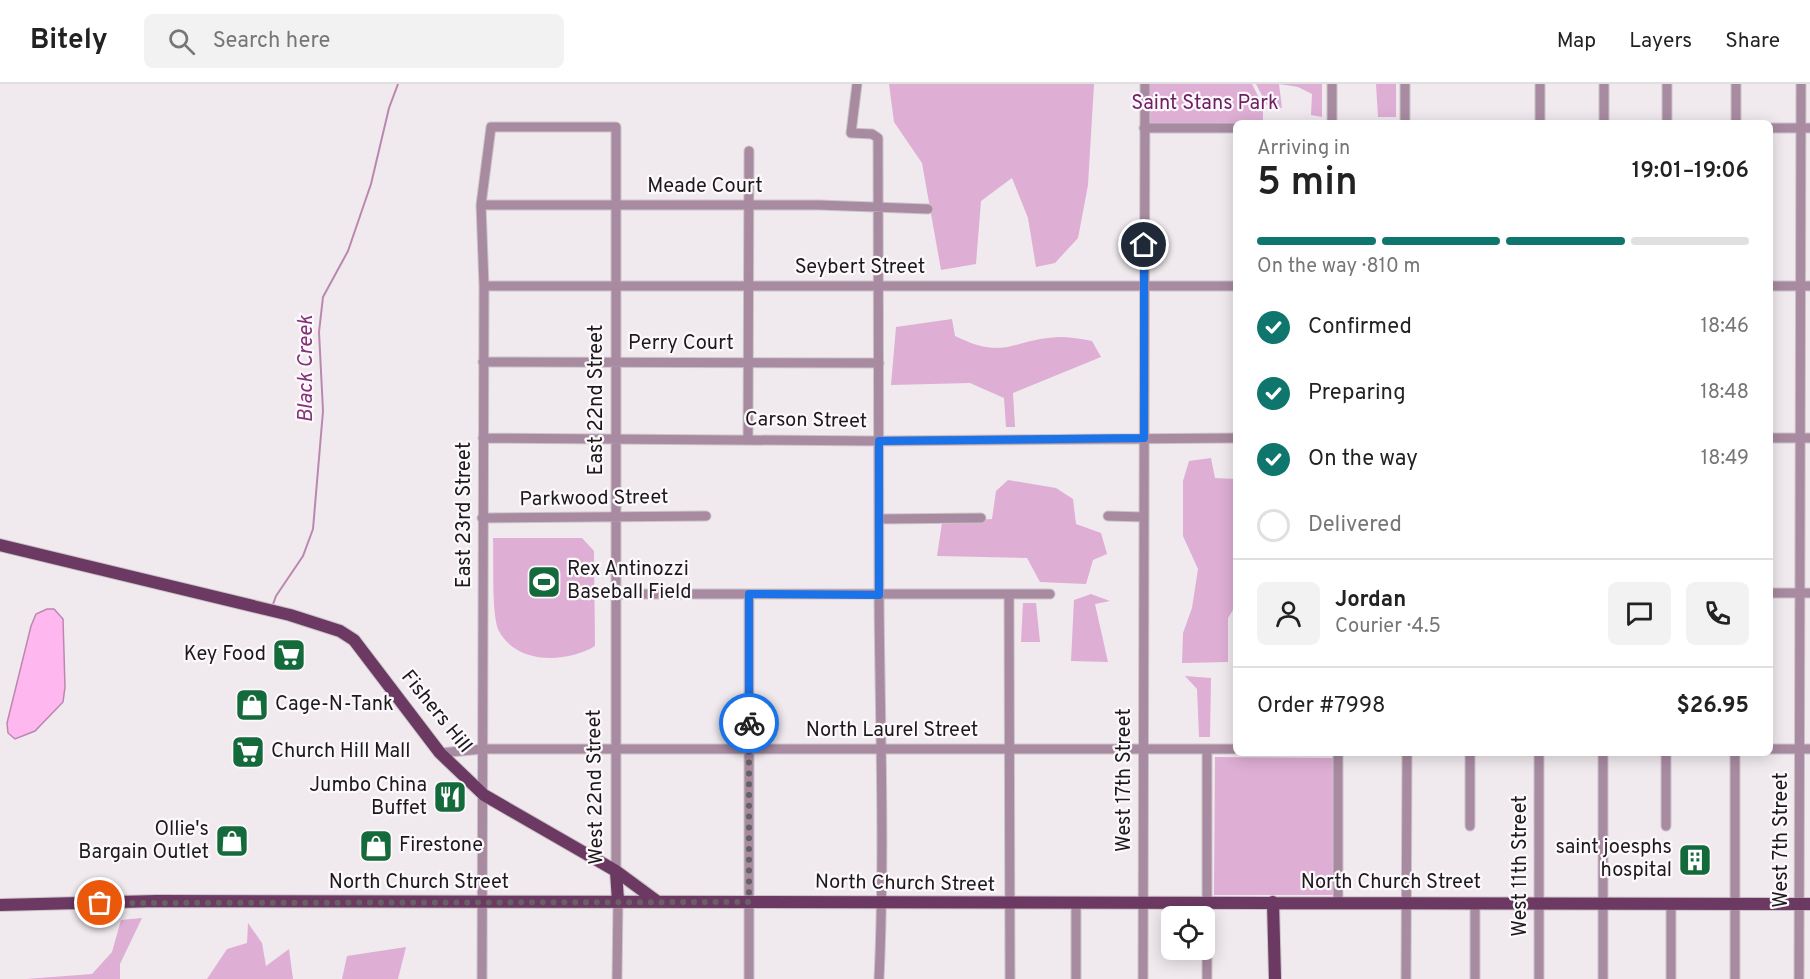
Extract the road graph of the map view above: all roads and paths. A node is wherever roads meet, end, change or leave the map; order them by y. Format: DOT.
graph roads {
  1 [pos="857,84"];
  2 [pos="1144,84"];
  3 [pos="1332,84"];
  4 [pos="1405,84"];
  5 [pos="1540,84"];
  6 [pos="1604,84"];
  7 [pos="1667,84"];
  8 [pos="1736,84"];
  9 [pos="1801,84"];
  10 [pos="1332,120"];
  11 [pos="1405,120"];
  12 [pos="1540,120"];
  13 [pos="1604,120"];
  14 [pos="1667,120"];
  15 [pos="1736,120"];
  16 [pos="1144,128"];
  17 [pos="1233,128"];
  18 [pos="1773,128"];
  19 [pos="1805,128"];
  20 [pos="749,151"];
  21 [pos="481,205"];
  22 [pos="616,205"];
  23 [pos="748,205"];
  24 [pos="878,208"];
  25 [pos="928,209"];
  26 [pos="484,286"];
  27 [pos="616,286"];
  28 [pos="748,286"];
  29 [pos="879,286"];
  30 [pos="1144,286"];
  31 [pos="1233,286"];
  32 [pos="1773,286"];
  33 [pos="1805,286"];
  34 [pos="483,362"];
  35 [pos="615,362"];
  36 [pos="748,362"];
  37 [pos="879,363"];
  38 [pos="483,438"];
  39 [pos="615,438"];
  40 [pos="748,438"];
  41 [pos="1144,438"];
  42 [pos="1233,438"];
  43 [pos="1773,438"];
  44 [pos="1805,438"];
  45 [pos="879,441"];
  46 [pos="615,515"];
  47 [pos="706,516"];
  48 [pos="1108,516"];
  49 [pos="1144,517"];
  50 [pos="482,518"];
  51 [pos="981,518"];
  52 [pos="879,519"];
  53 [pos="0,545"];
  54 [pos="1773,592"];
  55 [pos="1805,592"];
  56 [pos="615,594"];
  57 [pos="749,594"];
  58 [pos="1009,594"];
  59 [pos="1050,594"];
  60 [pos="879,595"];
  61 [pos="1011,748"];
  62 [pos="483,749"];
  63 [pos="614,749"];
  64 [pos="749,749"];
  65 [pos="883,749"];
  66 [pos="1143,749"];
  67 [pos="1208,749"];
  68 [pos="1233,749"];
  69 [pos="1773,749"];
  70 [pos="1805,749"];
  71 [pos="440,753"];
  72 [pos="1338,756"];
  73 [pos="1407,756"];
  74 [pos="1470,756"];
  75 [pos="1539,756"];
  76 [pos="1603,756"];
  77 [pos="1666,756"];
  78 [pos="1735,756"];
  79 [pos="484,795"];
  80 [pos="1470,826"];
  81 [pos="1666,826"];
  82 [pos="616,871"];
  83 [pos="618,902"];
  84 [pos="658,902"];
  85 [pos="749,902"];
  86 [pos="883,902"];
  87 [pos="1273,902"];
  88 [pos="483,903"];
  89 [pos="1076,903"];
  90 [pos="1143,903"];
  91 [pos="1207,903"];
  92 [pos="1338,903"];
  93 [pos="1407,903"];
  94 [pos="1475,903"];
  95 [pos="1011,904"];
  96 [pos="1539,904"];
  97 [pos="1603,904"];
  98 [pos="1671,904"];
  99 [pos="1735,904"];
  100 [pos="1805,904"];
  101 [pos="0,905"];
  102 [pos="482,979"];
  103 [pos="617,979"];
  104 [pos="749,979"];
  105 [pos="879,979"];
  106 [pos="1010,979"];
  107 [pos="1076,979"];
  108 [pos="1143,979"];
  109 [pos="1207,979"];
  110 [pos="1275,979"];
  111 [pos="1406,979"];
  112 [pos="1475,979"];
  113 [pos="1539,979"];
  114 [pos="1603,979"];
  115 [pos="1671,979"];
  116 [pos="1735,979"];
  117 [pos="1799,979"];
  1 -- 24 [label="street"];
  2 -- 16 [label="street, West 17th Street"];
  3 -- 10 [label="street"];
  4 -- 11 [label="street"];
  5 -- 12 [label="street"];
  6 -- 13 [label="street"];
  7 -- 14 [label="street"];
  8 -- 15 [label="street"];
  9 -- 19 [label="street, West 7th Street"];
  16 -- 17 [label="street"];
  16 -- 30 [label="street, West 17th Street"];
  18 -- 19 [label="street"];
  19 -- 33 [label="street, West 7th Street"];
  20 -- 23 [label="street"];
  21 -- 22 [label="street, Meade Court"];
  21 -- 22 [label="street, East 23rd Street"];
  21 -- 26 [label="street, East 23rd Street"];
  22 -- 23 [label="street, Meade Court"];
  22 -- 27 [label="street, East 22nd Street"];
  23 -- 24 [label="street, Meade Court"];
  23 -- 28 [label="street"];
  24 -- 25 [label="street, Meade Court"];
  24 -- 29 [label="street"];
  26 -- 27 [label="street, Seybert Street"];
  26 -- 34 [label="street, East 23rd Street"];
  27 -- 28 [label="street, Seybert Street"];
  27 -- 35 [label="street, East 22nd Street"];
  28 -- 29 [label="street, Seybert Street"];
  28 -- 36 [label="street"];
  29 -- 30 [label="street, Seybert Street"];
  29 -- 37 [label="street"];
  30 -- 31 [label="street, Seybert Street"];
  30 -- 41 [label="street, West 17th Street"];
  32 -- 33 [label="street"];
  33 -- 44 [label="street, West 7th Street"];
  34 -- 35 [label="street, Perry Court"];
  34 -- 38 [label="street, East 23rd Street"];
  35 -- 36 [label="street, Perry Court"];
  35 -- 39 [label="street, East 22nd Street"];
  36 -- 37 [label="street, Perry Court"];
  36 -- 40 [label="street"];
  37 -- 45 [label="street"];
  38 -- 39 [label="street, Carson Street"];
  38 -- 50 [label="street, East 23rd Street"];
  39 -- 40 [label="street, Carson Street"];
  39 -- 46 [label="street, East 22nd Street"];
  40 -- 45 [label="street, Carson Street"];
  41 -- 42 [label="street, Carson Street"];
  41 -- 45 [label="street, Carson Street"];
  41 -- 49 [label="street, West 17th Street"];
  43 -- 44 [label="street"];
  44 -- 55 [label="street, West 7th Street"];
  45 -- 52 [label="street"];
  46 -- 47 [label="street, Parkwood Street"];
  46 -- 50 [label="street, Parkwood Street"];
  46 -- 56 [label="street, East 22nd Street"];
  48 -- 49 [label="street"];
  49 -- 66 [label="street, West 17th Street"];
  50 -- 62 [label="street, East 23rd Street"];
  51 -- 52 [label="street"];
  52 -- 60 [label="street"];
  53 -- 71 [label="main road, Fishers Hill"];
  54 -- 55 [label="street"];
  55 -- 70 [label="street, West 7th Street"];
  56 -- 57 [label="street"];
  56 -- 63 [label="street, West 22nd Street"];
  57 -- 60 [label="street"];
  57 -- 64 [label="street"];
  58 -- 59 [label="street"];
  58 -- 60 [label="street"];
  58 -- 61 [label="street"];
  60 -- 65 [label="street"];
  61 -- 65 [label="street, North Laurel Street"];
  61 -- 66 [label="street, North Laurel Street"];
  61 -- 95 [label="street"];
  62 -- 63 [label="street, North Laurel Street"];
  62 -- 71 [label="street, North Laurel Street"];
  62 -- 79 [label="street, East 23rd Street"];
  63 -- 64 [label="street, North Laurel Street"];
  63 -- 82 [label="street, West 22nd Street"];
  64 -- 65 [label="street, North Laurel Street"];
  64 -- 85 [label="street"];
  65 -- 86 [label="street"];
  66 -- 67 [label="street, North Laurel Street"];
  66 -- 90 [label="street, West 17th Street"];
  67 -- 68 [label="street, North Laurel Street"];
  67 -- 91 [label="street"];
  69 -- 70 [label="street"];
  70 -- 100 [label="street, West 7th Street"];
  71 -- 79 [label="main road, Fishers Hill"];
  72 -- 92 [label="street"];
  73 -- 93 [label="street"];
  74 -- 80 [label="street"];
  75 -- 96 [label="street, West 11th Street"];
  76 -- 97 [label="street"];
  77 -- 81 [label="street"];
  78 -- 99 [label="street"];
  79 -- 82 [label="main road, Fishers Hill"];
  79 -- 88 [label="street, East 23rd Street"];
  82 -- 83 [label="main road, West 22nd Street"];
  82 -- 84 [label="main road, Fishers Hill"];
  83 -- 84 [label="main road, North Church Street"];
  83 -- 88 [label="main road, North Church Street"];
  83 -- 103 [label="street, West 22nd Street"];
  84 -- 85 [label="main road, North Church Street"];
  85 -- 86 [label="main road, North Church Street"];
  85 -- 104 [label="street"];
  86 -- 95 [label="main road, North Church Street"];
  86 -- 105 [label="street"];
  87 -- 91 [label="main road, North Church Street"];
  87 -- 92 [label="main road, North Church Street"];
  87 -- 110 [label="main road"];
  88 -- 101 [label="main road, North Church Street"];
  88 -- 102 [label="street, East 23rd Street"];
  89 -- 90 [label="main road, North Church Street"];
  89 -- 95 [label="main road, North Church Street"];
  89 -- 107 [label="street"];
  90 -- 91 [label="main road, North Church Street"];
  90 -- 108 [label="street, West 17th Street"];
  91 -- 109 [label="street"];
  92 -- 93 [label="main road, North Church Street"];
  93 -- 94 [label="main road, North Church Street"];
  93 -- 111 [label="street"];
  94 -- 96 [label="main road, North Church Street"];
  94 -- 112 [label="street"];
  95 -- 106 [label="street"];
  96 -- 97 [label="main road, North Church Street"];
  96 -- 113 [label="street, West 11th Street"];
  97 -- 98 [label="main road, North Church Street"];
  97 -- 114 [label="street"];
  98 -- 99 [label="main road, North Church Street"];
  98 -- 115 [label="street"];
  99 -- 100 [label="main road, North Church Street"];
  99 -- 116 [label="street"];
  100 -- 117 [label="street, West 7th Street"];
}
